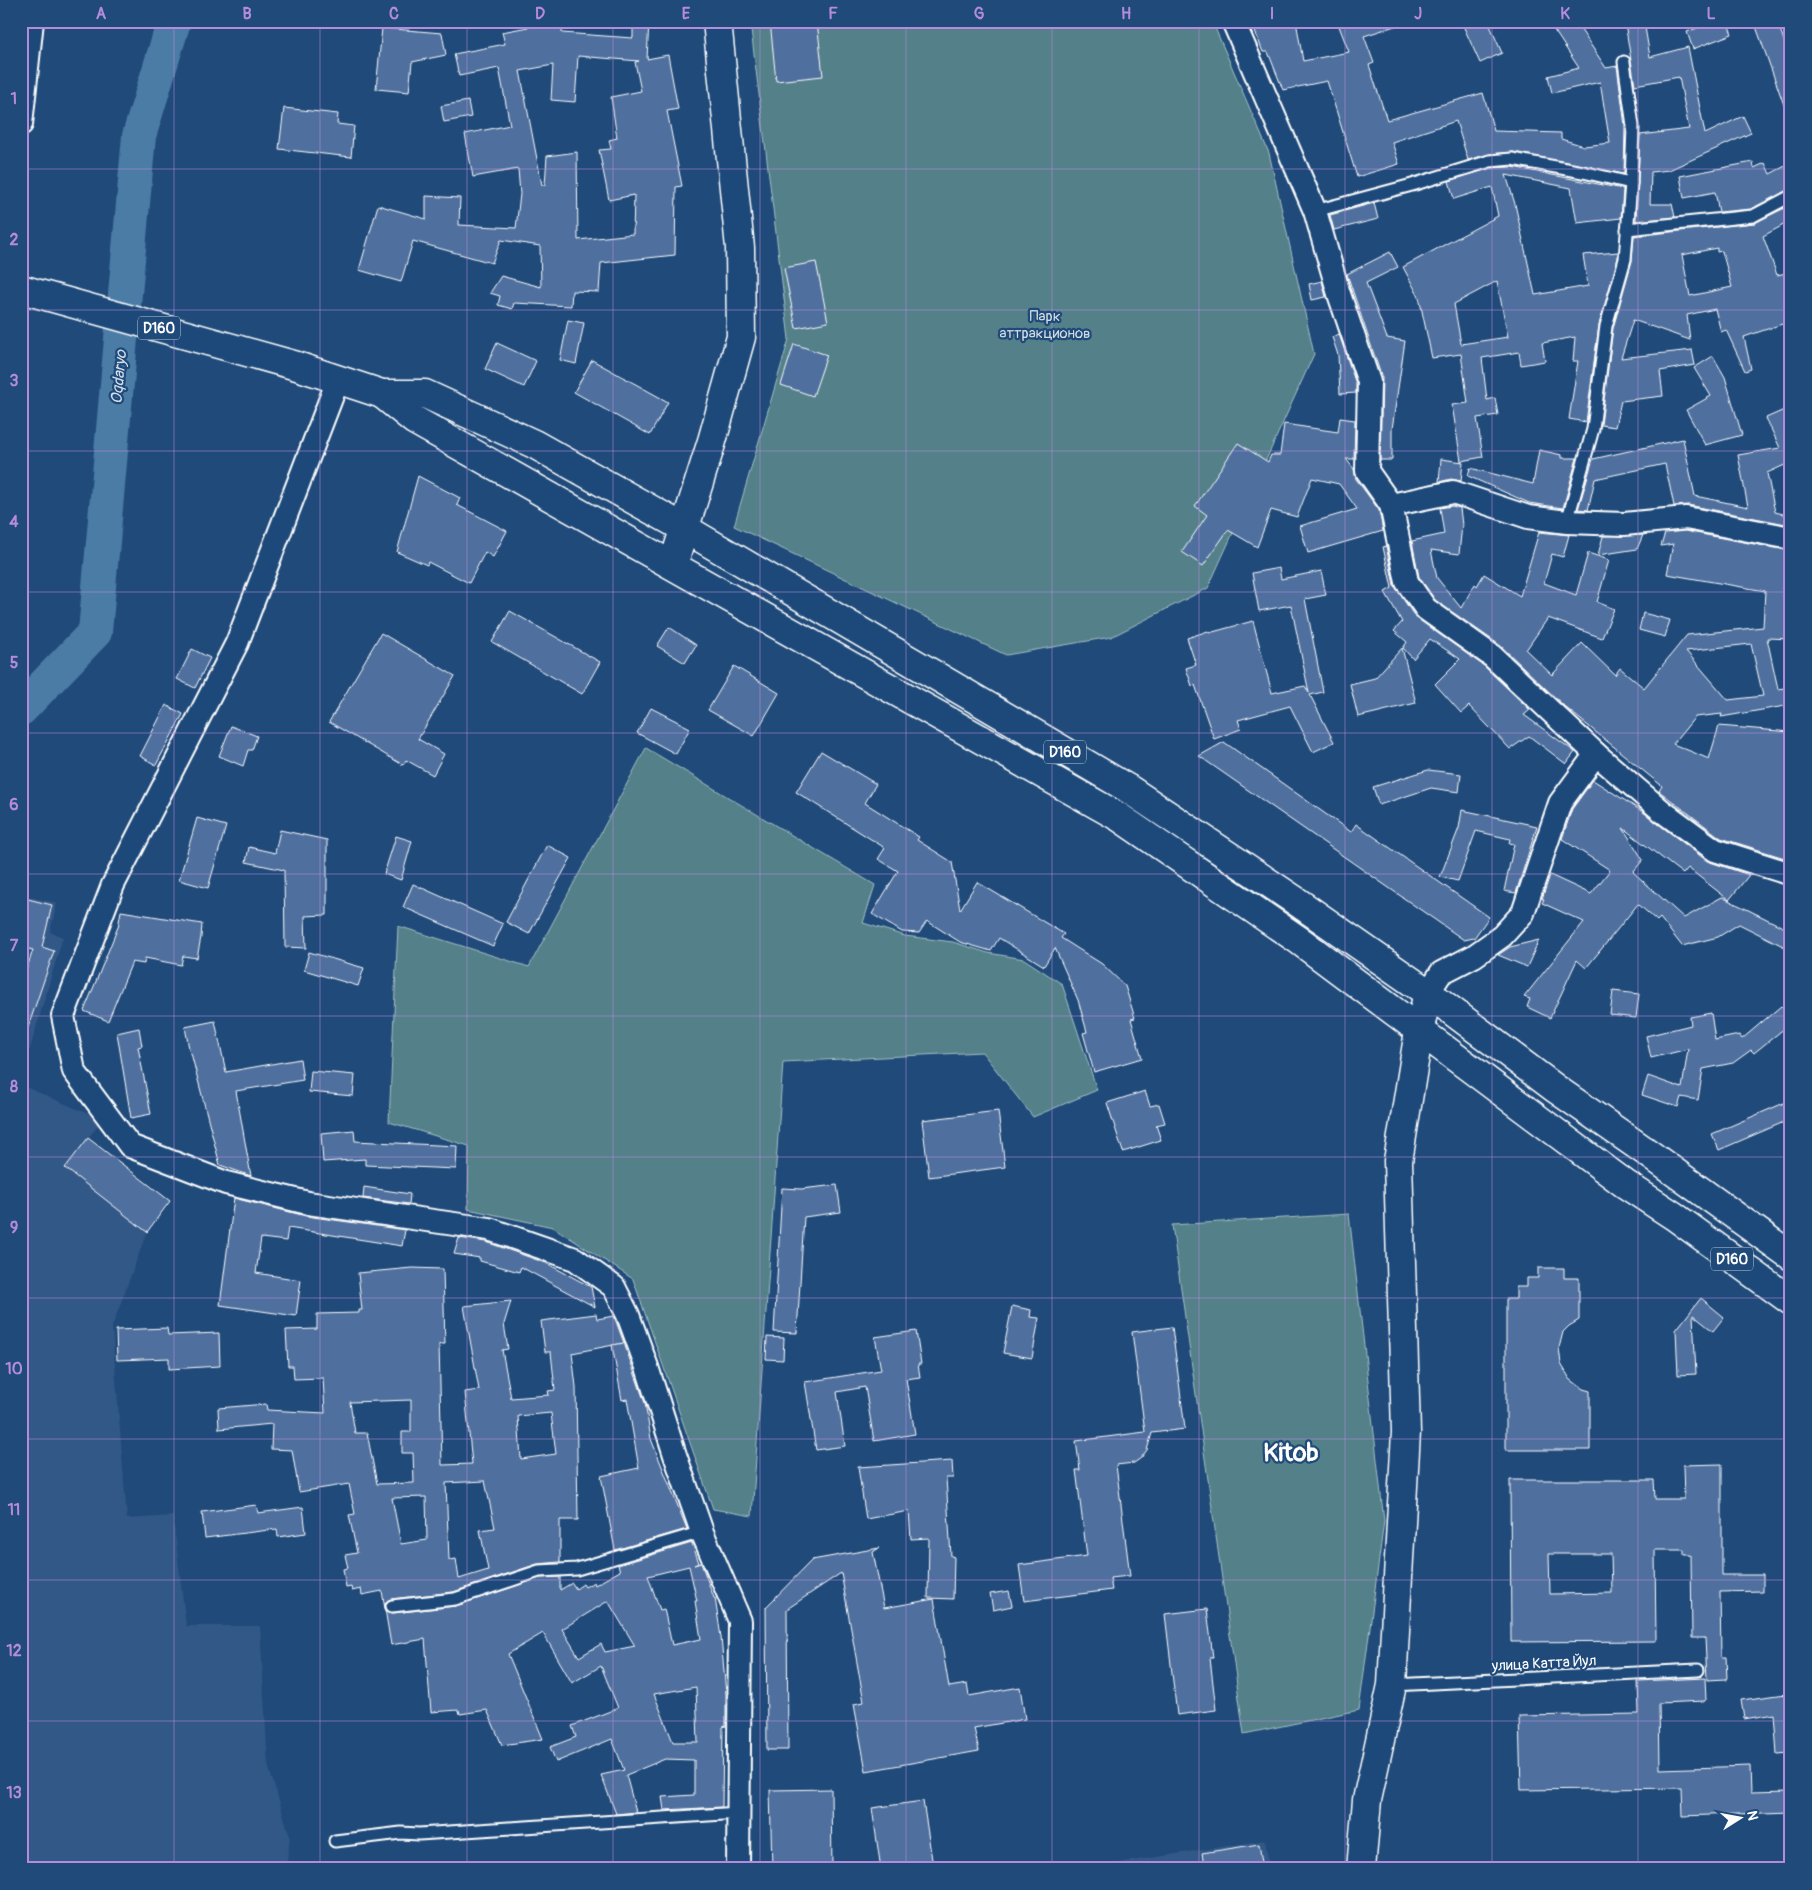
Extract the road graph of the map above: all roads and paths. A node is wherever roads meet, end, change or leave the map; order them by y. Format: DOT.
graph roads {
  1 [pos="32,21"];
  2 [pos="717,21"];
  3 [pos="1233,21"];
  4 [pos="1624,62"];
  5 [pos="21,124"];
  6 [pos="1631,183"];
  7 [pos="1791,196"];
  8 [pos="1315,211"];
  9 [pos="1628,229"];
  10 [pos="21,290"];
  11 [pos="338,380"];
  12 [pos="382,394"];
  13 [pos="1391,505"];
  14 [pos="1567,522"];
  15 [pos="684,528"];
  16 [pos="1791,538"];
  17 [pos="673,565"];
  18 [pos="1596,754"];
  19 [pos="1791,874"];
  20 [pos="1428,993"];
  21 [pos="1419,1031"];
  22 [pos="1791,1256"];
  23 [pos="1791,1301"];
  24 [pos="702,1532"];
  25 [pos="392,1606"];
  26 [pos="1698,1670"];
  27 [pos="1392,1685"];
  28 [pos="739,1813"];
  29 [pos="335,1841"];
  30 [pos="738,1869"];
  31 [pos="1361,1869"];
  1 -- 5 [label="street"];
  2 -- 15 [label="main road"];
  3 -- 8 [label="street"];
  4 -- 6 [label="lane"];
  6 -- 8 [label="lane"];
  6 -- 9 [label="lane"];
  7 -- 9 [label="lane"];
  8 -- 13 [label="street"];
  9 -- 14 [label="lane"];
  10 -- 11 [label="main road, D160"];
  11 -- 12 [label="main road, D160"];
  11 -- 24 [label="street"];
  12 -- 15 [label="main road, D160"];
  12 -- 17 [label="main road, D160"];
  13 -- 14 [label="street"];
  13 -- 18 [label="street"];
  14 -- 16 [label="street"];
  15 -- 17 [label="main road"];
  15 -- 20 [label="main road, D160"];
  17 -- 21 [label="main road, D160"];
  18 -- 19 [label="street"];
  18 -- 20 [label="street"];
  20 -- 21 [label="main road"];
  20 -- 22 [label="main road, D160"];
  21 -- 23 [label="main road, D160"];
  21 -- 27 [label="main road"];
  24 -- 25 [label="lane"];
  24 -- 28 [label="street"];
  26 -- 27 [label="lane, улица Катта Йул"];
  27 -- 31 [label="main road"];
  28 -- 29 [label="lane"];
  28 -- 30 [label="street"];
}
